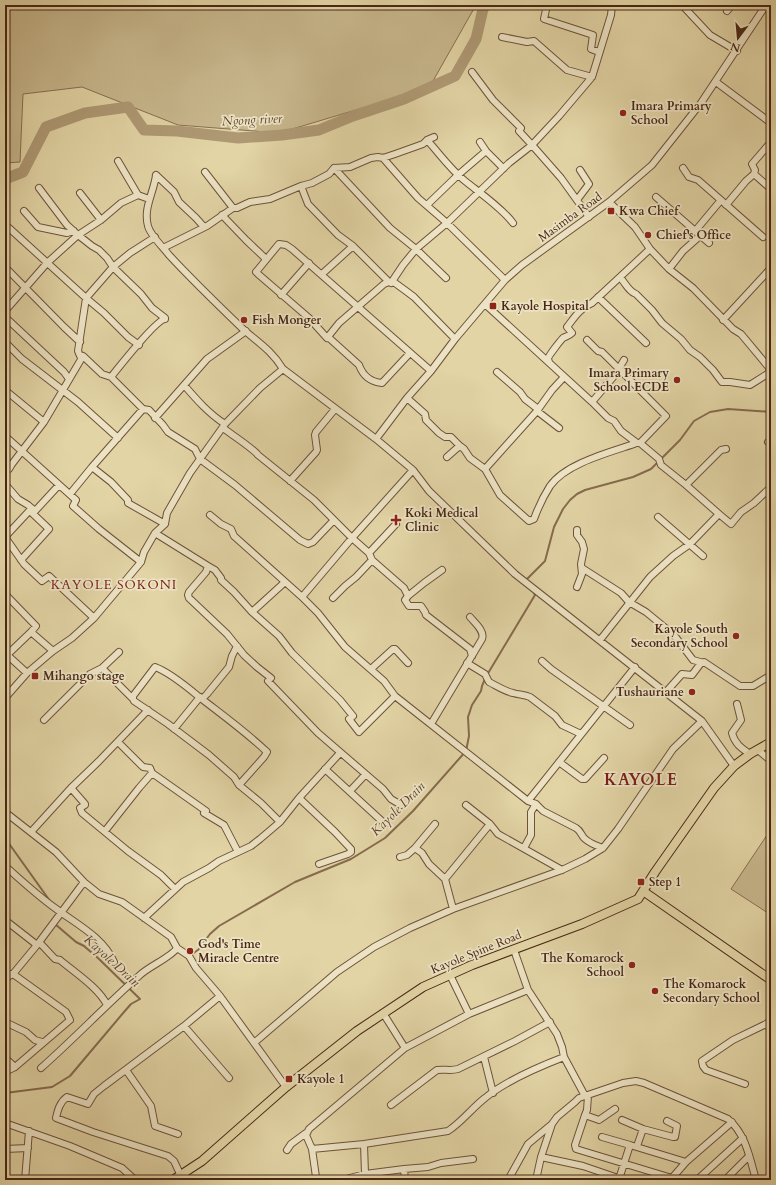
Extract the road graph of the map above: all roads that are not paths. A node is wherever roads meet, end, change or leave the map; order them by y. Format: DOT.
graph roads {
  1 [pos="547,5"];
  2 [pos="612,5"];
  3 [pos="682,5"];
  4 [pos="732,5"];
  5 [pos="766,5"];
  6 [pos="728,11"];
  7 [pos="502,37"];
  8 [pos="737,51"];
  9 [pos="599,52"];
  10 [pos="472,72"];
  11 [pos="592,77"];
  12 [pos="716,82"];
  13 [pos="771,123"];
  14 [pos="434,137"];
  15 [pos="427,140"];
  16 [pos="480,142"];
  17 [pos="771,142"];
  18 [pos="532,145"];
  19 [pos="486,151"];
  20 [pos="383,158"];
  21 [pos="118,161"];
  22 [pos="334,168"];
  23 [pos="683,168"];
  24 [pos="503,169"];
  25 [pos="580,170"];
  26 [pos="205,172"];
  27 [pos="754,174"];
  28 [pos="458,175"];
  29 [pos="301,186"];
  30 [pos="39,188"];
  31 [pos="771,189"];
  32 [pos="479,192"];
  33 [pos="80,194"];
  34 [pos="138,195"];
  35 [pos="656,197"];
  36 [pos="149,199"];
  37 [pos="577,200"];
  38 [pos="721,200"];
  39 [pos="609,202"];
  40 [pos="427,205"];
  41 [pos="726,205"];
  42 [pos="233,208"];
  43 [pos="24,211"];
  44 [pos="222,215"];
  45 [pos="589,217"];
  46 [pos="101,220"];
  47 [pos="447,223"];
  48 [pos="514,224"];
  49 [pos="204,227"];
  50 [pos="9,228"];
  51 [pos="696,230"];
  52 [pos="76,233"];
  53 [pos="701,235"];
  54 [pos="763,237"];
  55 [pos="155,238"];
  56 [pos="709,242"];
  57 [pos="353,246"];
  58 [pos="163,248"];
  59 [pos="416,249"];
  60 [pos="650,250"];
  61 [pos="266,259"];
  62 [pos="47,263"];
  63 [pos="309,263"];
  64 [pos="5,267"];
  65 [pos="113,267"];
  66 [pos="771,268"];
  67 [pos="669,269"];
  68 [pos="322,274"];
  69 [pos="620,277"];
  70 [pos="446,278"];
  71 [pos="505,280"];
  72 [pos="390,282"];
  73 [pos="26,288"];
  74 [pos="281,294"];
  75 [pos="598,297"];
  76 [pos="86,298"];
  77 [pos="486,305"];
  78 [pos="359,307"];
  79 [pos="5,311"];
  80 [pos="5,317"];
  81 [pos="723,320"];
  82 [pos="246,331"];
  83 [pos="328,337"];
  84 [pos="456,339"];
  85 [pos="587,340"];
  86 [pos="5,342"];
  87 [pos="80,342"];
  88 [pos="646,343"];
  89 [pos="139,345"];
  90 [pos="410,353"];
  91 [pos="82,356"];
  92 [pos="624,360"];
  93 [pos="549,362"];
  94 [pos="283,368"];
  95 [pos="619,369"];
  96 [pos="771,370"];
  97 [pos="432,372"];
  98 [pos="497,372"];
  99 [pos="111,377"];
  100 [pos="564,377"];
  101 [pos="70,379"];
  102 [pos="184,385"];
  103 [pos="5,390"];
  104 [pos="63,390"];
  105 [pos="408,398"];
  106 [pos="592,402"];
  107 [pos="143,409"];
  108 [pos="335,409"];
  109 [pos="538,410"];
  110 [pos="155,418"];
  111 [pos="44,422"];
  112 [pos="224,426"];
  113 [pos="559,428"];
  114 [pos="5,436"];
  115 [pos="118,438"];
  116 [pos="376,439"];
  117 [pos="638,443"];
  118 [pos="460,446"];
  119 [pos="726,448"];
  120 [pos="22,451"];
  121 [pos="447,457"];
  122 [pos="200,459"];
  123 [pos="92,467"];
  124 [pos="484,469"];
  125 [pos="413,470"];
  126 [pos="5,471"];
  127 [pos="290,481"];
  128 [pos="5,484"];
  129 [pos="59,485"];
  130 [pos="686,485"];
  131 [pos="771,487"];
  132 [pos="70,494"];
  133 [pos="31,510"];
  134 [pos="719,514"];
  135 [pos="210,515"];
  136 [pos="658,517"];
  137 [pos="334,520"];
  138 [pos="165,524"];
  139 [pos="396,524"];
  140 [pos="577,530"];
  141 [pos="155,533"];
  142 [pos="5,537"];
  143 [pos="352,538"];
  144 [pos="690,544"];
  145 [pos="369,553"];
  146 [pos="703,556"];
  147 [pos="21,560"];
  148 [pos="372,560"];
  149 [pos="140,562"];
  150 [pos="208,566"];
  151 [pos="582,568"];
  152 [pos="442,570"];
  153 [pos="285,582"];
  154 [pos="577,587"];
  155 [pos="5,594"];
  156 [pos="408,596"];
  157 [pos="302,597"];
  158 [pos="333,598"];
  159 [pos="629,602"];
  160 [pos="252,612"];
  161 [pos="470,617"];
  162 [pos="94,618"];
  163 [pos="31,632"];
  164 [pos="600,640"];
  165 [pos="237,646"];
  166 [pos="53,652"];
  167 [pos="119,652"];
  168 [pos="6,654"];
  169 [pos="472,656"];
  170 [pos="542,661"];
  171 [pos="408,663"];
  172 [pos="467,663"];
  173 [pos="704,663"];
  174 [pos="635,667"];
  175 [pos="102,668"];
  176 [pos="370,669"];
  177 [pos="27,674"];
  178 [pos="771,675"];
  179 [pos="666,692"];
  180 [pos="395,696"];
  181 [pos="5,698"];
  182 [pos="201,698"];
  183 [pos="133,699"];
  184 [pos="737,704"];
  185 [pos="604,707"];
  186 [pos="148,710"];
  187 [pos="44,720"];
  188 [pos="702,721"];
  189 [pos="431,724"];
  190 [pos="630,725"];
  191 [pos="174,729"];
  192 [pos="581,734"];
  193 [pos="118,742"];
  194 [pos="771,742"];
  195 [pos="758,750"];
  196 [pos="340,753"];
  197 [pos="750,754"];
  198 [pos="604,758"];
  199 [pos="771,761"];
  200 [pos="559,762"];
  201 [pos="734,766"];
  202 [pos="325,768"];
  203 [pos="152,773"];
  204 [pos="365,775"];
  205 [pos="239,785"];
  206 [pos="71,788"];
  207 [pos="350,791"];
  208 [pos="299,798"];
  209 [pos="528,801"];
  210 [pos="536,804"];
  211 [pos="401,805"];
  212 [pos="466,805"];
  213 [pos="5,812"];
  214 [pos="280,822"];
  215 [pos="385,824"];
  216 [pos="434,824"];
  217 [pos="490,824"];
  218 [pos="105,831"];
  219 [pos="31,832"];
  220 [pos="415,848"];
  221 [pos="524,848"];
  222 [pos="603,848"];
  223 [pos="238,852"];
  224 [pos="400,857"];
  225 [pos="319,864"];
  226 [pos="5,866"];
  227 [pos="562,870"];
  228 [pos="445,880"];
  229 [pos="84,882"];
  230 [pos="175,889"];
  231 [pos="643,891"];
  232 [pos="453,909"];
  233 [pos="62,912"];
  234 [pos="144,918"];
  235 [pos="5,920"];
  236 [pos="38,945"];
  237 [pos="177,948"];
  238 [pos="514,950"];
  239 [pos="114,962"];
  240 [pos="5,974"];
  241 [pos="13,974"];
  242 [pos="450,975"];
  243 [pos="771,980"];
  244 [pos="5,981"];
  245 [pos="528,990"];
  246 [pos="220,996"];
  247 [pos="107,1005"];
  248 [pos="383,1014"];
  249 [pos="469,1014"];
  250 [pos="5,1022"];
  251 [pos="550,1022"];
  252 [pos="768,1022"];
  253 [pos="184,1026"];
  254 [pos="771,1030"];
  255 [pos="42,1042"];
  256 [pos="254,1043"];
  257 [pos="405,1048"];
  258 [pos="484,1057"];
  259 [pos="564,1057"];
  260 [pos="5,1058"];
  261 [pos="15,1067"];
  262 [pos="41,1068"];
  263 [pos="126,1070"];
  264 [pos="5,1072"];
  265 [pos="229,1078"];
  266 [pos="745,1084"];
  267 [pos="286,1087"];
  268 [pos="492,1092"];
  269 [pos="586,1096"];
  270 [pos="391,1105"];
  271 [pos="615,1109"];
  272 [pos="585,1115"];
  273 [pos="622,1120"];
  274 [pos="667,1122"];
  275 [pos="732,1122"];
  276 [pos="5,1123"];
  277 [pos="552,1124"];
  278 [pos="642,1129"];
  279 [pos="29,1131"];
  280 [pos="306,1133"];
  281 [pos="178,1134"];
  282 [pos="602,1137"];
  283 [pos="743,1138"];
  284 [pos="364,1144"];
  285 [pos="630,1145"];
  286 [pos="637,1146"];
  287 [pos="28,1148"];
  288 [pos="5,1149"];
  289 [pos="312,1149"];
  290 [pos="287,1150"];
  291 [pos="749,1156"];
  292 [pos="541,1158"];
  293 [pos="473,1159"];
  294 [pos="686,1162"];
  295 [pos="624,1163"];
  296 [pos="404,1169"];
  297 [pos="365,1174"];
  298 [pos="181,1176"];
  299 [pos="754,1179"];
  300 [pos="25,1180"];
  301 [pos="134,1180"];
  302 [pos="173,1180"];
  303 [pos="316,1180"];
  304 [pos="322,1180"];
  305 [pos="405,1180"];
  306 [pos="508,1180"];
  307 [pos="536,1180"];
  308 [pos="622,1180"];
  309 [pos="697,1180"];
  310 [pos="725,1180"];
  1 -- 9 [label="street"];
  2 -- 9 [label="street"];
  3 -- 8 [label="street"];
  4 -- 6 [label="street"];
  5 -- 8 [label="street, Masimba Road"];
  7 -- 11 [label="street"];
  8 -- 12 [label="street, Masimba Road"];
  9 -- 11 [label="street"];
  10 -- 18 [label="street"];
  11 -- 18 [label="street"];
  12 -- 13 [label="street"];
  12 -- 39 [label="street, Masimba Road"];
  14 -- 15 [label="street"];
  15 -- 20 [label="street"];
  15 -- 28 [label="street"];
  16 -- 19 [label="street"];
  17 -- 27 [label="street"];
  18 -- 24 [label="street"];
  18 -- 37 [label="street"];
  19 -- 24 [label="street"];
  19 -- 28 [label="street"];
  20 -- 22 [label="street"];
  20 -- 40 [label="street"];
  21 -- 34 [label="street"];
  22 -- 29 [label="street"];
  22 -- 59 [label="street"];
  23 -- 38 [label="street"];
  24 -- 32 [label="street"];
  25 -- 37 [label="street"];
  26 -- 42 [label="street"];
  27 -- 31 [label="street"];
  27 -- 41 [label="street"];
  28 -- 32 [label="street"];
  28 -- 40 [label="street"];
  29 -- 42 [label="street"];
  29 -- 57 [label="street"];
  30 -- 52 [label="street"];
  32 -- 47 [label="street"];
  32 -- 48 [label="street"];
  33 -- 46 [label="street"];
  34 -- 36 [label="street"];
  34 -- 46 [label="street"];
  35 -- 51 [label="street"];
  36 -- 49 [label="street"];
  36 -- 55 [label="street"];
  37 -- 45 [label="street"];
  38 -- 41 [label="street"];
  38 -- 51 [label="street"];
  39 -- 45 [label="street, Masimba Road"];
  39 -- 60 [label="street"];
  40 -- 47 [label="street"];
  41 -- 54 [label="street"];
  42 -- 44 [label="street"];
  43 -- 52 [label="street"];
  44 -- 49 [label="street"];
  44 -- 61 [label="street"];
  45 -- 71 [label="street, Masimba Road"];
  46 -- 52 [label="street"];
  47 -- 59 [label="street"];
  47 -- 71 [label="street"];
  49 -- 58 [label="street"];
  50 -- 62 [label="street"];
  51 -- 53 [label="street"];
  52 -- 62 [label="street"];
  52 -- 65 [label="street"];
  53 -- 56 [label="street"];
  53 -- 67 [label="street"];
  55 -- 58 [label="street"];
  55 -- 65 [label="street"];
  57 -- 68 [label="street"];
  57 -- 72 [label="street"];
  58 -- 82 [label="street"];
  59 -- 70 [label="street"];
  59 -- 72 [label="street"];
  60 -- 67 [label="street"];
  60 -- 69 [label="street"];
  61 -- 63 [label="street"];
  61 -- 74 [label="street"];
  62 -- 73 [label="street"];
  62 -- 76 [label="street"];
  63 -- 68 [label="street"];
  63 -- 74 [label="street"];
  64 -- 73 [label="street"];
  65 -- 76 [label="street"];
  65 -- 89 [label="street"];
  66 -- 81 [label="street"];
  67 -- 81 [label="street"];
  68 -- 78 [label="street"];
  69 -- 75 [label="street"];
  69 -- 96 [label="street"];
  71 -- 77 [label="street, Masimba Road"];
  72 -- 78 [label="street"];
  72 -- 84 [label="street"];
  73 -- 79 [label="street"];
  73 -- 87 [label="street"];
  74 -- 83 [label="street"];
  75 -- 88 [label="street"];
  75 -- 93 [label="street"];
  76 -- 87 [label="street"];
  76 -- 89 [label="street"];
  77 -- 84 [label="street, Masimba Road"];
  77 -- 93 [label="street"];
  78 -- 83 [label="street"];
  78 -- 90 [label="street"];
  80 -- 101 [label="street"];
  81 -- 96 [label="street"];
  82 -- 94 [label="street"];
  82 -- 102 [label="street"];
  83 -- 90 [label="street"];
  84 -- 97 [label="street, Masimba Road"];
  85 -- 95 [label="street"];
  86 -- 104 [label="street"];
  87 -- 91 [label="street"];
  89 -- 99 [label="street"];
  90 -- 97 [label="street"];
  91 -- 99 [label="street"];
  91 -- 101 [label="street"];
  92 -- 95 [label="street"];
  93 -- 100 [label="street"];
  94 -- 108 [label="street"];
  94 -- 112 [label="street"];
  95 -- 106 [label="street"];
  95 -- 117 [label="street"];
  97 -- 105 [label="street, Masimba Road"];
  98 -- 109 [label="street"];
  99 -- 107 [label="street"];
  100 -- 106 [label="street"];
  100 -- 109 [label="street"];
  101 -- 104 [label="street"];
  102 -- 110 [label="street"];
  102 -- 112 [label="street"];
  103 -- 111 [label="street"];
  104 -- 111 [label="street"];
  104 -- 115 [label="street"];
  105 -- 116 [label="street, Masimba Road"];
  105 -- 118 [label="street"];
  106 -- 117 [label="street"];
  107 -- 110 [label="street"];
  107 -- 115 [label="street"];
  108 -- 116 [label="street"];
  108 -- 127 [label="street"];
  109 -- 113 [label="street"];
  109 -- 124 [label="street"];
  110 -- 122 [label="street"];
  111 -- 120 [label="street"];
  112 -- 122 [label="street"];
  112 -- 127 [label="street"];
  114 -- 120 [label="street"];
  115 -- 123 [label="street"];
  116 -- 125 [label="street"];
  117 -- 124 [label="street"];
  117 -- 130 [label="street"];
  118 -- 121 [label="street"];
  118 -- 124 [label="street"];
  119 -- 130 [label="street"];
  120 -- 126 [label="street"];
  120 -- 129 [label="street"];
  122 -- 137 [label="street"];
  122 -- 138 [label="street"];
  123 -- 132 [label="street"];
  123 -- 138 [label="street"];
  125 -- 143 [label="street"];
  125 -- 164 [label="street"];
  127 -- 137 [label="street"];
  128 -- 133 [label="street"];
  129 -- 132 [label="street"];
  129 -- 133 [label="street"];
  130 -- 134 [label="street"];
  131 -- 134 [label="street"];
  132 -- 149 [label="street"];
  133 -- 142 [label="street"];
  133 -- 147 [label="street"];
  134 -- 144 [label="street"];
  135 -- 153 [label="street"];
  136 -- 144 [label="street"];
  137 -- 143 [label="street"];
  138 -- 141 [label="street"];
  139 -- 145 [label="street"];
  140 -- 151 [label="street"];
  141 -- 149 [label="street"];
  141 -- 150 [label="street"];
  142 -- 147 [label="street"];
  143 -- 145 [label="street"];
  143 -- 157 [label="street"];
  144 -- 146 [label="street"];
  144 -- 159 [label="street"];
  145 -- 148 [label="street"];
  147 -- 162 [label="street"];
  148 -- 156 [label="street"];
  148 -- 158 [label="street"];
  149 -- 162 [label="street"];
  150 -- 160 [label="street"];
  150 -- 165 [label="street"];
  151 -- 154 [label="street"];
  151 -- 159 [label="street"];
  152 -- 156 [label="street"];
  153 -- 157 [label="street"];
  153 -- 160 [label="street"];
  155 -- 163 [label="street"];
  156 -- 169 [label="street"];
  157 -- 176 [label="street"];
  159 -- 164 [label="street"];
  159 -- 173 [label="street"];
  160 -- 180 [label="street"];
  161 -- 169 [label="street"];
  162 -- 166 [label="street"];
  163 -- 166 [label="street"];
  163 -- 168 [label="street"];
  164 -- 174 [label="street"];
  165 -- 182 [label="street"];
  165 -- 196 [label="street"];
  166 -- 177 [label="street"];
  167 -- 175 [label="street"];
  168 -- 177 [label="street"];
  169 -- 172 [label="street"];
  170 -- 185 [label="street"];
  171 -- 176 [label="street"];
  172 -- 189 [label="street"];
  172 -- 192 [label="street"];
  173 -- 178 [label="street"];
  173 -- 179 [label="street"];
  174 -- 179 [label="street"];
  174 -- 185 [label="street"];
  175 -- 183 [label="street"];
  175 -- 187 [label="street"];
  176 -- 180 [label="street"];
  177 -- 181 [label="street"];
  179 -- 188 [label="street"];
  180 -- 189 [label="street"];
  182 -- 183 [label="street"];
  182 -- 191 [label="street"];
  182 -- 205 [label="street"];
  183 -- 186 [label="street"];
  184 -- 197 [label="street"];
  185 -- 190 [label="street"];
  185 -- 192 [label="street"];
  186 -- 191 [label="street"];
  186 -- 193 [label="street"];
  188 -- 201 [label="street"];
  188 -- 222 [label="street"];
  189 -- 209 [label="street"];
  191 -- 205 [label="street"];
  192 -- 200 [label="street"];
  193 -- 203 [label="street"];
  193 -- 206 [label="street"];
  194 -- 195 [label="main road, Kayole Spine Road"];
  195 -- 197 [label="main road, Kayole Spine Road"];
  195 -- 199 [label="street"];
  196 -- 202 [label="street"];
  196 -- 204 [label="street"];
  197 -- 201 [label="main road, Kayole Spine Road"];
  198 -- 200 [label="street"];
  200 -- 209 [label="street"];
  201 -- 231 [label="main road, Kayole Spine Road"];
  202 -- 207 [label="street"];
  202 -- 208 [label="street"];
  203 -- 218 [label="street"];
  203 -- 223 [label="street"];
  204 -- 207 [label="street"];
  204 -- 211 [label="street"];
  205 -- 214 [label="street"];
  206 -- 218 [label="street"];
  206 -- 219 [label="street"];
  207 -- 215 [label="street"];
  208 -- 214 [label="street"];
  208 -- 225 [label="street"];
  209 -- 210 [label="street"];
  210 -- 221 [label="street"];
  210 -- 222 [label="street"];
  212 -- 217 [label="street"];
  213 -- 219 [label="street"];
  214 -- 223 [label="street"];
  216 -- 220 [label="street"];
  217 -- 221 [label="street"];
  217 -- 228 [label="street"];
  218 -- 230 [label="street"];
  219 -- 229 [label="street"];
  220 -- 224 [label="street"];
  220 -- 228 [label="street"];
  221 -- 227 [label="street"];
  222 -- 227 [label="street"];
  223 -- 230 [label="street"];
  226 -- 233 [label="street"];
  227 -- 232 [label="street"];
  228 -- 232 [label="street"];
  229 -- 233 [label="street"];
  229 -- 234 [label="street"];
  230 -- 234 [label="street"];
  231 -- 238 [label="main road, Kayole Spine Road"];
  231 -- 243 [label="main road"];
  232 -- 256 [label="street"];
  233 -- 236 [label="street"];
  233 -- 239 [label="street"];
  234 -- 237 [label="street"];
  235 -- 236 [label="street"];
  236 -- 241 [label="street"];
  236 -- 247 [label="street"];
  237 -- 246 [label="street"];
  237 -- 247 [label="street"];
  238 -- 242 [label="main road, Kayole Spine Road"];
  238 -- 245 [label="street"];
  240 -- 241 [label="street"];
  241 -- 244 [label="street"];
  241 -- 255 [label="street"];
  242 -- 248 [label="main road, Kayole Spine Road"];
  242 -- 249 [label="street"];
  245 -- 249 [label="street"];
  245 -- 251 [label="street"];
  246 -- 253 [label="street"];
  246 -- 256 [label="street"];
  247 -- 262 [label="street"];
  248 -- 257 [label="street"];
  248 -- 267 [label="main road, Kayole Spine Road"];
  249 -- 257 [label="street"];
  250 -- 255 [label="street"];
  251 -- 258 [label="street"];
  251 -- 259 [label="street"];
  252 -- 254 [label="street"];
  252 -- 266 [label="street"];
  253 -- 263 [label="street"];
  253 -- 265 [label="street"];
  255 -- 261 [label="street"];
  256 -- 267 [label="street"];
  257 -- 280 [label="street"];
  258 -- 268 [label="street"];
  258 -- 270 [label="street"];
  259 -- 268 [label="street"];
  259 -- 269 [label="street"];
  260 -- 261 [label="street"];
  261 -- 264 [label="street"];
  263 -- 281 [label="street"];
  263 -- 298 [label="street"];
  267 -- 298 [label="main road, Kayole Spine Road"];
  268 -- 284 [label="street"];
  269 -- 272 [label="street"];
  269 -- 275 [label="street"];
  269 -- 277 [label="street"];
  271 -- 272 [label="street"];
  272 -- 295 [label="street"];
  273 -- 278 [label="street"];
  274 -- 278 [label="street"];
  275 -- 283 [label="street"];
  275 -- 294 [label="street"];
  276 -- 279 [label="street"];
  277 -- 292 [label="street"];
  277 -- 306 [label="street"];
  278 -- 286 [label="street"];
  279 -- 287 [label="street"];
  279 -- 301 [label="street"];
  280 -- 289 [label="street"];
  280 -- 290 [label="street"];
  282 -- 285 [label="street"];
  283 -- 291 [label="street"];
  283 -- 309 [label="street"];
  284 -- 289 [label="street"];
  284 -- 297 [label="street"];
  285 -- 286 [label="street"];
  285 -- 295 [label="street"];
  286 -- 294 [label="street"];
  287 -- 288 [label="street"];
  287 -- 300 [label="street"];
  289 -- 303 [label="street"];
  291 -- 299 [label="street"];
  291 -- 310 [label="street"];
  292 -- 307 [label="street"];
  292 -- 308 [label="street"];
  293 -- 296 [label="street"];
  294 -- 295 [label="street"];
  295 -- 308 [label="street"];
  296 -- 297 [label="street"];
  296 -- 305 [label="street"];
  297 -- 304 [label="street"];
  298 -- 302 [label="main road, Kayole Spine Road"];
  303 -- 304 [label="street"];
}
